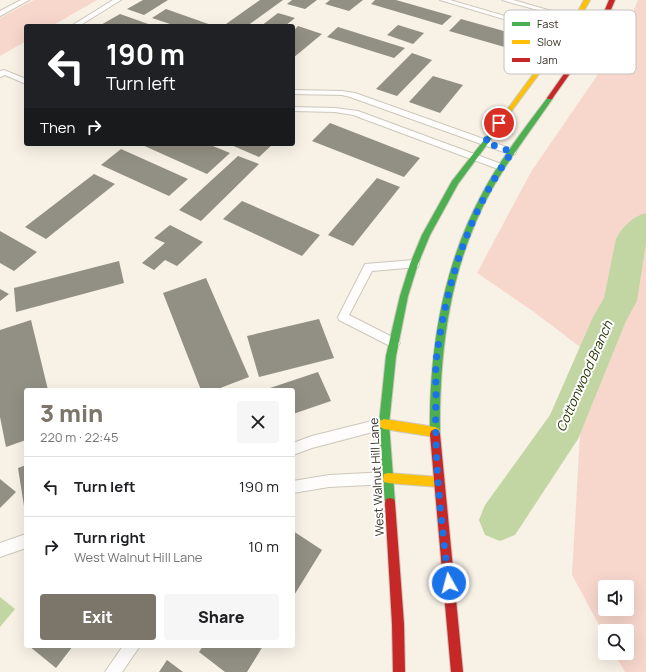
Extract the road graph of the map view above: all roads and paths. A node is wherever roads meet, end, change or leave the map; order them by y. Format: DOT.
graph roads {
  1 [pos="26,0"];
  2 [pos="118,0"];
  3 [pos="443,0"];
  4 [pos="505,0"];
  5 [pos="587,0"];
  6 [pos="612,0"];
  7 [pos="543,10"];
  8 [pos="582,10"];
  9 [pos="608,10"];
  10 [pos="0,14"];
  11 [pos="504,18"];
  12 [pos="77,24"];
  13 [pos="536,74"];
  14 [pos="567,74"];
  15 [pos="0,75"];
  16 [pos="24,81"];
  17 [pos="295,92"];
  18 [pos="295,109"];
  19 [pos="485,142"];
  20 [pos="512,152"];
  21 [pos="474,157"];
  22 [pos="501,167"];
  23 [pos="414,264"];
  24 [pos="394,343"];
  25 [pos="384,424"];
  26 [pos="435,432"];
  27 [pos="295,447"];
  28 [pos="388,478"];
  29 [pos="439,482"];
  30 [pos="295,487"];
  31 [pos="24,543"];
  32 [pos="0,550"];
  33 [pos="130,648"];
  34 [pos="112,672"];
  35 [pos="399,672"];
  36 [pos="457,672"];
  1 -- 10 [label="lane"];
  2 -- 12 [label="lane"];
  3 -- 11 [label="lane"];
  4 -- 7 [label="lane"];
  5 -- 8 [label="main road, West Walnut Hill Lane"];
  6 -- 9 [label="main road"];
  13 -- 19 [label="main road, West Walnut Hill Lane"];
  14 -- 20 [label="main road"];
  15 -- 16 [label="lane"];
  17 -- 19 [label="lane"];
  18 -- 21 [label="lane"];
  19 -- 20 [label="lane"];
  19 -- 21 [label="main road, West Walnut Hill Lane"];
  20 -- 22 [label="main road"];
  21 -- 22 [label="lane"];
  21 -- 23 [label="main road, West Walnut Hill Lane"];
  22 -- 26 [label="main road"];
  23 -- 24 [label="main road, West Walnut Hill Lane"];
  23 -- 24 [label="lane"];
  24 -- 25 [label="main road, West Walnut Hill Lane"];
  25 -- 26 [label="main road"];
  25 -- 27 [label="lane"];
  25 -- 28 [label="main road, West Walnut Hill Lane"];
  26 -- 29 [label="main road"];
  28 -- 29 [label="main road"];
  28 -- 30 [label="lane"];
  28 -- 35 [label="main road, West Walnut Hill Lane"];
  29 -- 36 [label="main road"];
  31 -- 32 [label="lane"];
  33 -- 34 [label="lane"];
}
